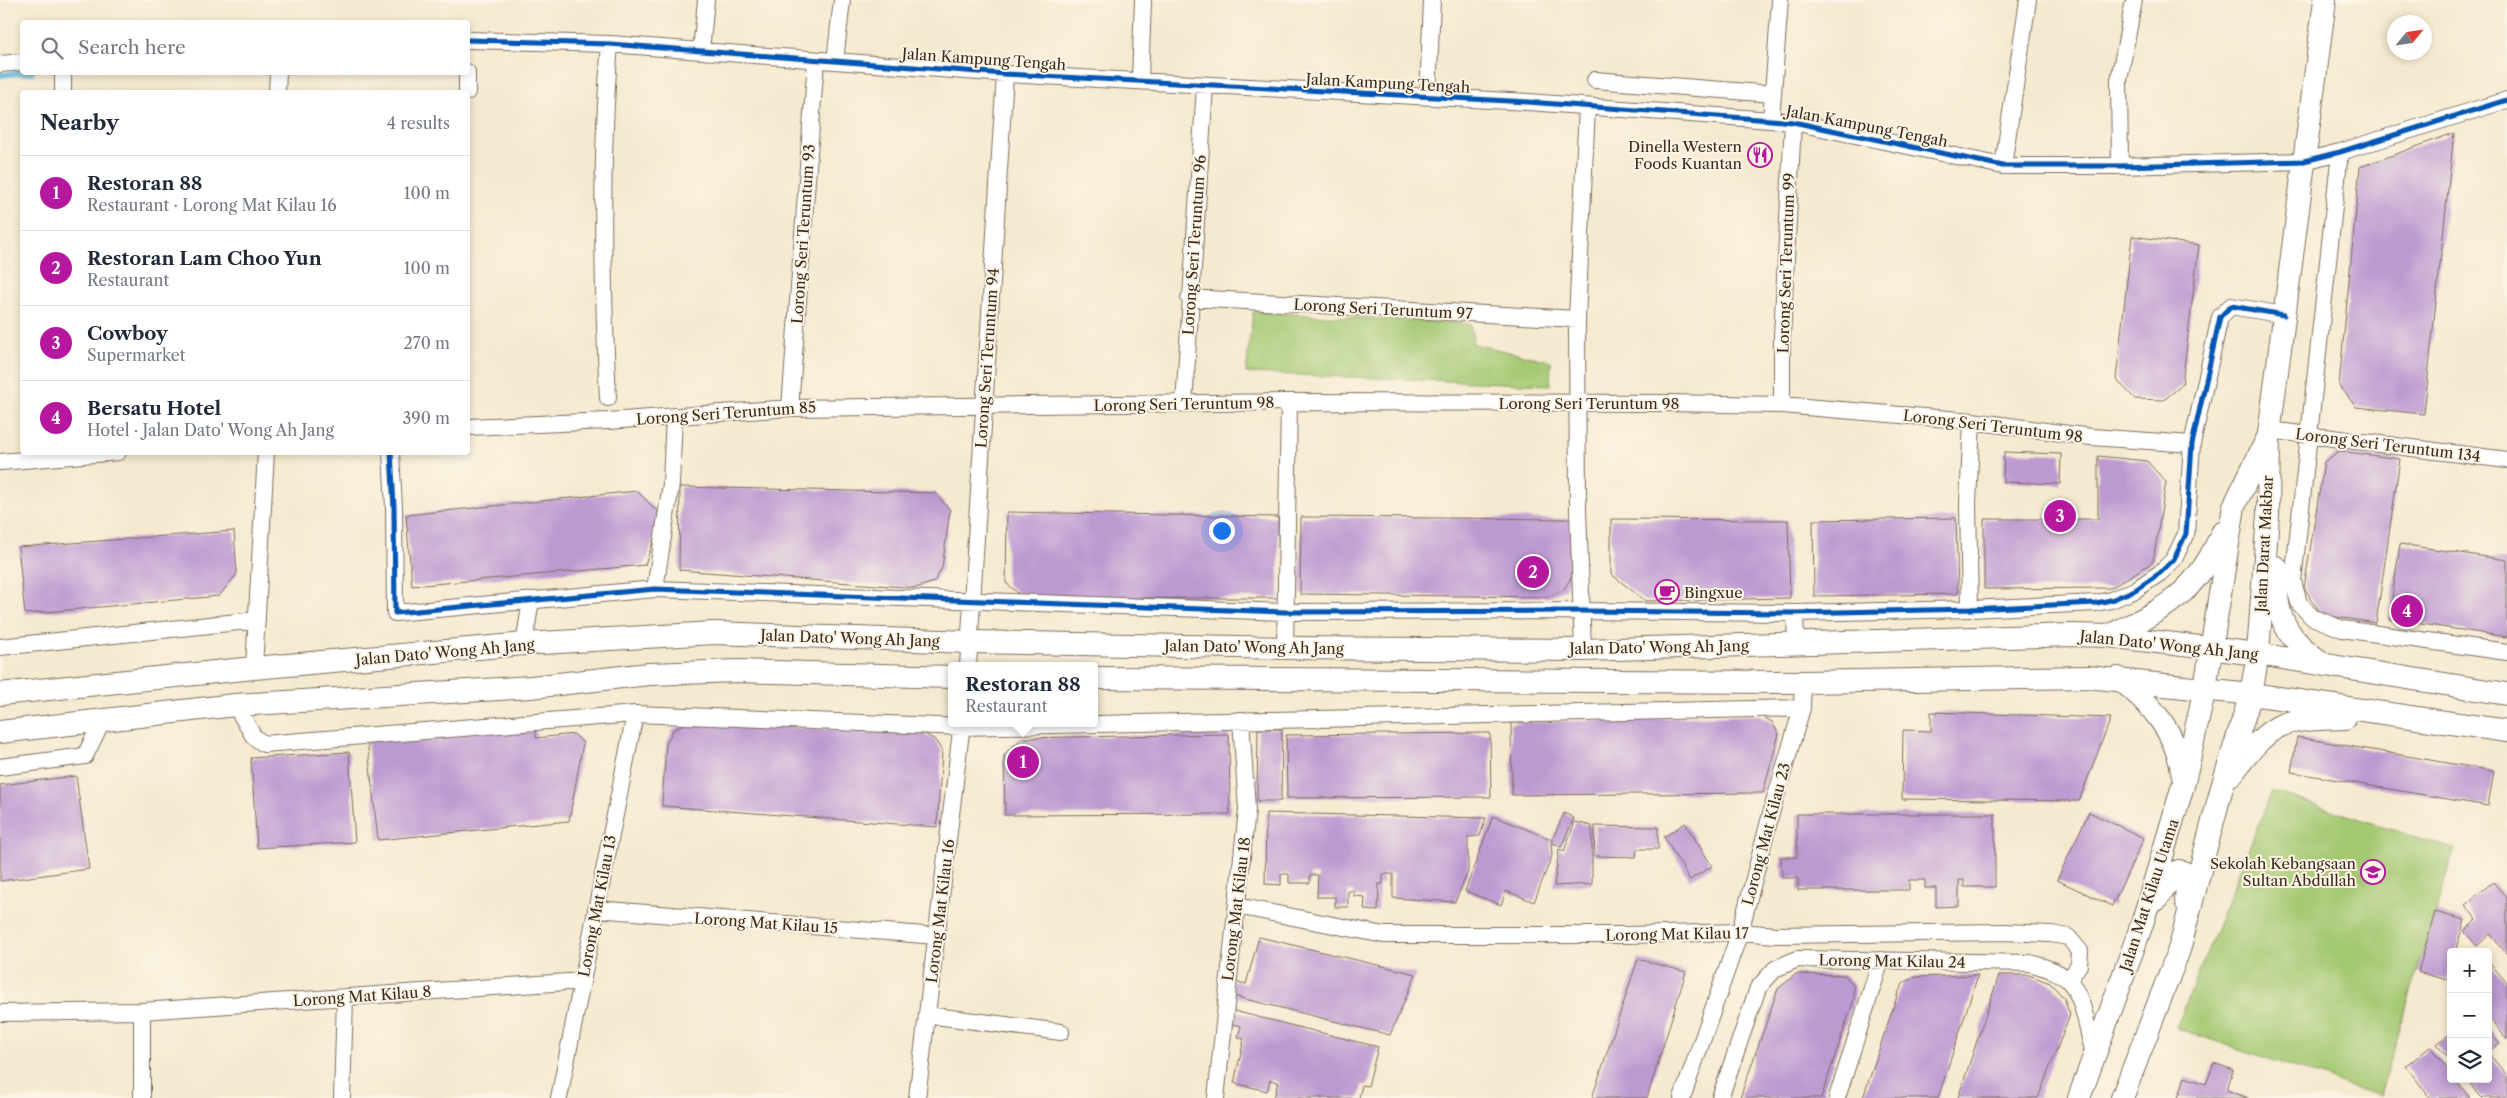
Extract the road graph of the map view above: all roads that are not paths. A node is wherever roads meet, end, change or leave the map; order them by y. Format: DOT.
graph roads {
  1 [pos="706,0"];
  2 [pos="842,0"];
  3 [pos="1143,0"];
  4 [pos="1432,0"];
  5 [pos="1780,0"];
  6 [pos="2028,0"];
  7 [pos="2134,0"];
  8 [pos="2325,0"];
  9 [pos="470,40"];
  10 [pos="610,44"];
  11 [pos="701,51"];
  12 [pos="816,60"];
  13 [pos="835,61"];
  14 [pos="20,62"];
  15 [pos="0,64"];
  16 [pos="1005,74"];
  17 [pos="63,75"];
  18 [pos="278,75"];
  19 [pos="467,75"];
  20 [pos="1596,80"];
  21 [pos="1140,81"];
  22 [pos="1205,86"];
  23 [pos="63,90"];
  24 [pos="277,90"];
  25 [pos="467,90"];
  26 [pos="1773,94"];
  27 [pos="1428,96"];
  28 [pos="2507,100"];
  29 [pos="1587,107"];
  30 [pos="1771,120"];
  31 [pos="1793,122"];
  32 [pos="2340,152"];
  33 [pos="2304,161"];
  34 [pos="2004,166"];
  35 [pos="2120,166"];
  36 [pos="1189,298"];
  37 [pos="2284,315"];
  38 [pos="1577,319"];
  39 [pos="608,398"];
  40 [pos="1290,402"];
  41 [pos="1578,403"];
  42 [pos="1184,404"];
  43 [pos="984,405"];
  44 [pos="1782,405"];
  45 [pos="790,408"];
  46 [pos="674,416"];
  47 [pos="1972,421"];
  48 [pos="470,426"];
  49 [pos="2269,432"];
  50 [pos="2310,435"];
  51 [pos="2192,444"];
  52 [pos="61,455"];
  53 [pos="266,455"];
  54 [pos="391,455"];
  55 [pos="2507,460"];
  56 [pos="0,462"];
  57 [pos="2234,506"];
  58 [pos="2268,514"];
  59 [pos="655,589"];
  60 [pos="532,600"];
  61 [pos="972,602"];
  62 [pos="1970,610"];
  63 [pos="1582,611"];
  64 [pos="1285,612"];
  65 [pos="1795,613"];
  66 [pos="256,620"];
  67 [pos="2108,636"];
  68 [pos="970,642"];
  69 [pos="524,644"];
  70 [pos="1796,644"];
  71 [pos="0,647"];
  72 [pos="2212,647"];
  73 [pos="1285,648"];
  74 [pos="1583,650"];
  75 [pos="2507,652"];
  76 [pos="2258,654"];
  77 [pos="968,662"];
  78 [pos="2328,666"];
  79 [pos="254,668"];
  80 [pos="948,677"];
  81 [pos="1098,678"];
  82 [pos="2118,678"];
  83 [pos="1803,682"];
  84 [pos="2205,688"];
  85 [pos="0,694"];
  86 [pos="2251,694"];
  87 [pos="2507,694"];
  88 [pos="235,705"];
  89 [pos="1802,708"];
  90 [pos="635,714"];
  91 [pos="2406,716"];
  92 [pos="103,719"];
  93 [pos="1241,720"];
  94 [pos="1098,723"];
  95 [pos="948,725"];
  96 [pos="962,727"];
  97 [pos="2507,731"];
  98 [pos="0,732"];
  99 [pos="0,766"];
  100 [pos="2184,782"];
  101 [pos="2222,787"];
  102 [pos="1237,906"];
  103 [pos="596,909"];
  104 [pos="2142,924"];
  105 [pos="1740,932"];
  106 [pos="937,936"];
  107 [pos="2182,938"];
  108 [pos="1881,960"];
  109 [pos="2069,980"];
  110 [pos="582,981"];
  111 [pos="345,997"];
  112 [pos="142,1010"];
  113 [pos="0,1013"];
  114 [pos="927,1015"];
  115 [pos="1060,1032"];
  116 [pos="2095,1055"];
  117 [pos="142,1098"];
  118 [pos="342,1098"];
  119 [pos="558,1098"];
  120 [pos="917,1098"];
  121 [pos="1216,1098"];
  122 [pos="1682,1098"];
  123 [pos="1720,1098"];
  124 [pos="1837,1098"];
  125 [pos="2079,1098"];
  126 [pos="2122,1098"];
  1 -- 11 [label="street"];
  2 -- 13 [label="street"];
  3 -- 21 [label="street"];
  4 -- 27 [label="street"];
  5 -- 26 [label="street"];
  6 -- 34 [label="street"];
  7 -- 35 [label="street"];
  8 -- 33 [label="main road, Jalan Darat Makbar"];
  9 -- 10 [label="street, Jalan Kampung Tengah"];
  10 -- 11 [label="street, Jalan Kampung Tengah"];
  10 -- 39 [label="street"];
  11 -- 12 [label="street, Jalan Kampung Tengah"];
  12 -- 13 [label="street, Jalan Kampung Tengah"];
  12 -- 45 [label="street, Lorong Seri Teruntum 93"];
  13 -- 16 [label="street, Jalan Kampung Tengah"];
  14 -- 15 [label="street"];
  16 -- 21 [label="street, Jalan Kampung Tengah"];
  16 -- 43 [label="street, Lorong Seri Teruntum 94"];
  17 -- 23 [label="street"];
  18 -- 24 [label="street"];
  19 -- 25 [label="street"];
  20 -- 26 [label="street"];
  21 -- 22 [label="street, Jalan Kampung Tengah"];
  22 -- 27 [label="street, Jalan Kampung Tengah"];
  22 -- 36 [label="street, Lorong Seri Teruntum 96"];
  26 -- 30 [label="street"];
  27 -- 29 [label="street, Jalan Kampung Tengah"];
  28 -- 32 [label="street, Jalan Kampung Tengah"];
  29 -- 30 [label="street, Jalan Kampung Tengah"];
  29 -- 38 [label="street"];
  30 -- 31 [label="street, Jalan Kampung Tengah"];
  31 -- 34 [label="street, Jalan Kampung Tengah"];
  31 -- 44 [label="street, Lorong Seri Teruntum 99"];
  32 -- 33 [label="street, Jalan Kampung Tengah"];
  32 -- 50 [label="street"];
  33 -- 35 [label="street, Jalan Kampung Tengah"];
  33 -- 37 [label="main road, Jalan Darat Makbar"];
  34 -- 35 [label="street, Jalan Kampung Tengah"];
  36 -- 38 [label="street, Lorong Seri Teruntum 97"];
  36 -- 42 [label="street, Lorong Seri Teruntum 96"];
  37 -- 49 [label="main road, Jalan Darat Makbar"];
  37 -- 51 [label="street"];
  38 -- 41 [label="street"];
  40 -- 41 [label="street, Lorong Seri Teruntum 98"];
  40 -- 42 [label="street, Lorong Seri Teruntum 98"];
  40 -- 64 [label="street"];
  41 -- 44 [label="street, Lorong Seri Teruntum 98"];
  41 -- 63 [label="street"];
  42 -- 43 [label="street, Lorong Seri Teruntum 98"];
  43 -- 45 [label="street, Lorong Seri Teruntum 85"];
  43 -- 61 [label="street, Lorong Seri Teruntum 94"];
  44 -- 47 [label="street, Lorong Seri Teruntum 98"];
  45 -- 46 [label="street, Lorong Seri Teruntum 85"];
  46 -- 48 [label="street, Lorong Seri Teruntum 85"];
  46 -- 59 [label="street"];
  47 -- 51 [label="street, Lorong Seri Teruntum 98"];
  47 -- 62 [label="street"];
  49 -- 50 [label="street, Lorong Seri Teruntum 134"];
  49 -- 57 [label="main road, Jalan Darat Makbar"];
  49 -- 58 [label="main road, Jalan Darat Makbar"];
  50 -- 55 [label="street, Lorong Seri Teruntum 134"];
  50 -- 75 [label="street"];
  51 -- 62 [label="street"];
  52 -- 56 [label="street"];
  53 -- 66 [label="street"];
  54 -- 60 [label="street"];
  57 -- 67 [label="main road"];
  57 -- 72 [label="main road, Jalan Darat Makbar"];
  58 -- 76 [label="main road, Jalan Darat Makbar"];
  58 -- 78 [label="main road"];
  59 -- 60 [label="street"];
  59 -- 61 [label="street"];
  60 -- 69 [label="street"];
  61 -- 64 [label="street"];
  61 -- 68 [label="street, Lorong Seri Teruntum 94"];
  62 -- 65 [label="street"];
  63 -- 64 [label="street"];
  63 -- 65 [label="street"];
  63 -- 74 [label="street"];
  64 -- 73 [label="street"];
  65 -- 70 [label="street"];
  66 -- 71 [label="street"];
  66 -- 79 [label="street"];
  67 -- 70 [label="main road, Jalan Dato' Wong Ah Jang"];
  67 -- 72 [label="main road, Jalan Dato' Wong Ah Jang"];
  68 -- 69 [label="main road, Jalan Dato' Wong Ah Jang"];
  68 -- 73 [label="main road, Jalan Dato' Wong Ah Jang"];
  68 -- 77 [label="street, Lorong Seri Teruntum 94"];
  69 -- 79 [label="main road, Jalan Dato' Wong Ah Jang"];
  70 -- 74 [label="main road, Jalan Dato' Wong Ah Jang"];
  72 -- 76 [label="main road, Jalan Dato' Wong Ah Jang"];
  72 -- 84 [label="main road, Jalan Darat Makbar"];
  73 -- 74 [label="main road, Jalan Dato' Wong Ah Jang"];
  76 -- 78 [label="main road, Jalan Dato' Wong Ah Jang"];
  76 -- 86 [label="main road, Jalan Darat Makbar"];
  78 -- 87 [label="main road, Jalan Dato' Wong Ah Jang"];
  79 -- 85 [label="main road, Jalan Dato' Wong Ah Jang"];
  80 -- 88 [label="main road"];
  81 -- 83 [label="main road, Jalan Dato' Wong Ah Jang"];
  82 -- 83 [label="main road, Jalan Dato' Wong Ah Jang"];
  82 -- 84 [label="main road, Jalan Dato' Wong Ah Jang"];
  82 -- 100 [label="main road"];
  83 -- 89 [label="street, Lorong Mat Kilau 23"];
  84 -- 86 [label="main road, Jalan Dato' Wong Ah Jang"];
  84 -- 100 [label="main road, Jalan Mat Kilau Utama"];
  86 -- 91 [label="main road, Jalan Dato' Wong Ah Jang"];
  86 -- 101 [label="main road"];
  88 -- 90 [label="street"];
  88 -- 92 [label="main road"];
  89 -- 93 [label="street"];
  89 -- 105 [label="street, Lorong Mat Kilau 23"];
  90 -- 95 [label="street"];
  90 -- 103 [label="street, Lorong Mat Kilau 13"];
  91 -- 97 [label="main road, Jalan Dato' Wong Ah Jang"];
  91 -- 101 [label="main road"];
  92 -- 98 [label="main road"];
  92 -- 99 [label="street"];
  93 -- 94 [label="street"];
  93 -- 102 [label="street, Lorong Mat Kilau 18"];
  96 -- 106 [label="street, Lorong Mat Kilau 16"];
  100 -- 104 [label="main road, Jalan Mat Kilau Utama"];
  101 -- 107 [label="main road"];
  102 -- 105 [label="street, Lorong Mat Kilau 17"];
  102 -- 121 [label="street, Lorong Mat Kilau 18"];
  103 -- 106 [label="street, Lorong Mat Kilau 15"];
  103 -- 110 [label="street, Lorong Mat Kilau 13"];
  104 -- 107 [label="main road"];
  104 -- 116 [label="main road, Jalan Mat Kilau Utama"];
  105 -- 109 [label="street, Lorong Mat Kilau 17"];
  105 -- 122 [label="street, Lorong Mat Kilau 23"];
  106 -- 114 [label="street, Lorong Mat Kilau 16"];
  107 -- 126 [label="main road"];
  108 -- 109 [label="street, Lorong Mat Kilau 24"];
  108 -- 123 [label="street, Lorong Mat Kilau 24"];
  108 -- 124 [label="street"];
  109 -- 116 [label="street"];
  110 -- 111 [label="street, Lorong Mat Kilau 8"];
  110 -- 119 [label="street, Lorong Mat Kilau 13"];
  111 -- 112 [label="street, Lorong Mat Kilau 8"];
  111 -- 118 [label="street"];
  112 -- 113 [label="street, Lorong Mat Kilau 8"];
  112 -- 117 [label="street"];
  114 -- 115 [label="street"];
  114 -- 120 [label="street, Lorong Mat Kilau 16"];
  116 -- 125 [label="main road, Jalan Mat Kilau Utama"];
}
